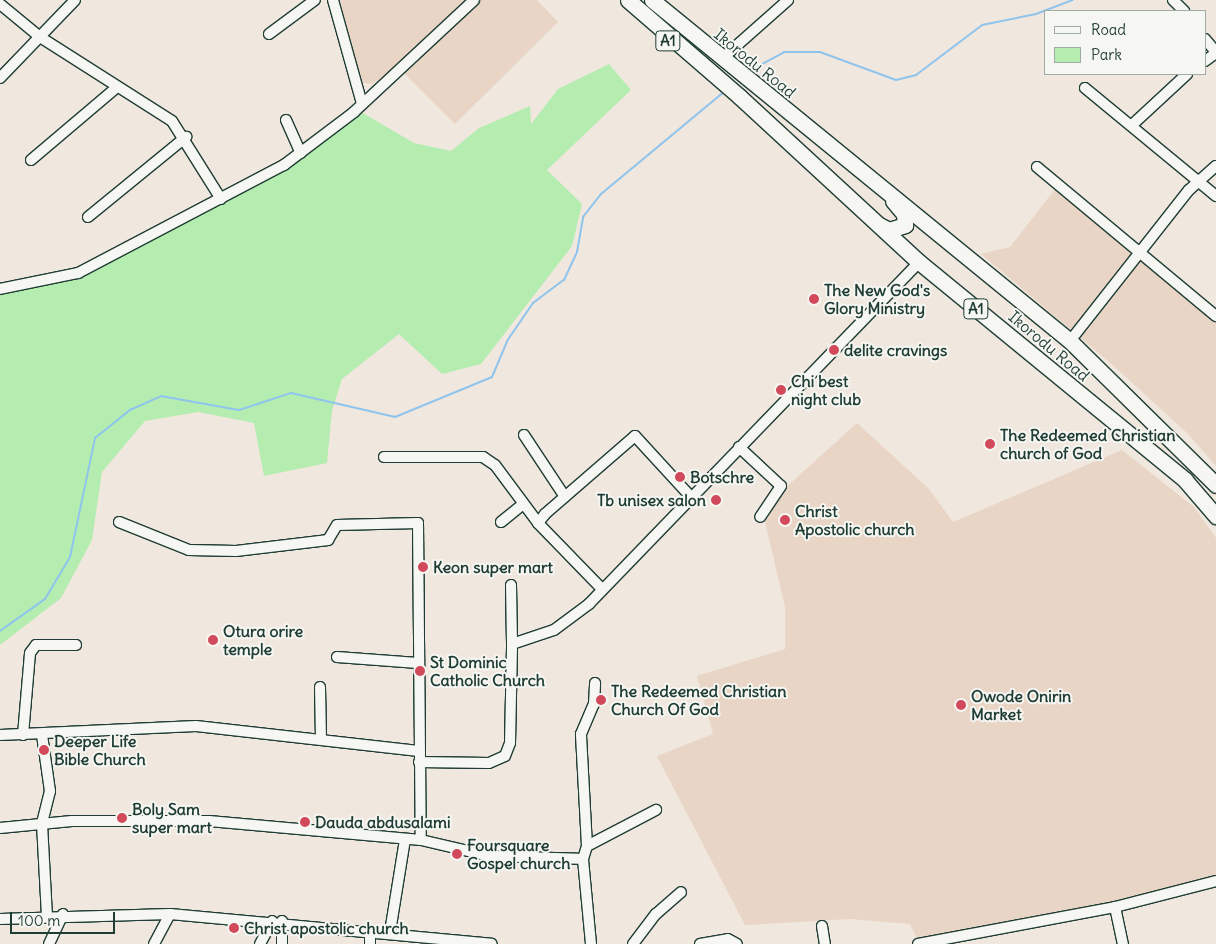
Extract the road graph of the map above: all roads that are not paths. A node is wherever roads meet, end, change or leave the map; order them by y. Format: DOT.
graph roads {
  1 [pos="75,0"];
  2 [pos="314,0"];
  3 [pos="333,0"];
  4 [pos="474,0"];
  5 [pos="622,0"];
  6 [pos="628,0"];
  7 [pos="652,0"];
  8 [pos="659,0"];
  9 [pos="788,0"];
  10 [pos="1173,0"];
  11 [pos="0,4"];
  12 [pos="1183,10"];
  13 [pos="269,34"];
  14 [pos="40,37"];
  15 [pos="1206,40"];
  16 [pos="1216,52"];
  17 [pos="1206,60"];
  18 [pos="730,61"];
  19 [pos="1186,75"];
  20 [pos="0,78"];
  21 [pos="717,80"];
  22 [pos="116,88"];
  23 [pos="1085,88"];
  24 [pos="362,104"];
  25 [pos="286,120"];
  26 [pos="1132,125"];
  27 [pos="186,137"];
  28 [pos="301,153"];
  29 [pos="31,160"];
  30 [pos="1216,166"];
  31 [pos="1037,167"];
  32 [pos="862,168"];
  33 [pos="1198,182"];
  34 [pos="1216,196"];
  35 [pos="221,199"];
  36 [pos="88,216"];
  37 [pos="878,224"];
  38 [pos="1139,252"];
  39 [pos="919,262"];
  40 [pos="0,289"];
  41 [pos="1216,316"];
  42 [pos="1070,341"];
  43 [pos="524,435"];
  44 [pos="739,447"];
  45 [pos="384,457"];
  46 [pos="1216,485"];
  47 [pos="690,496"];
  48 [pos="565,497"];
  49 [pos="521,506"];
  50 [pos="1216,516"];
  51 [pos="760,517"];
  52 [pos="119,522"];
  53 [pos="501,522"];
  54 [pos="538,523"];
  55 [pos="511,585"];
  56 [pos="601,588"];
  57 [pos="512,644"];
  58 [pos="76,645"];
  59 [pos="337,657"];
  60 [pos="418,663"];
  61 [pos="595,683"];
  62 [pos="320,687"];
  63 [pos="0,735"];
  64 [pos="23,735"];
  65 [pos="42,735"];
  66 [pos="321,739"];
  67 [pos="419,751"];
  68 [pos="419,762"];
  69 [pos="656,810"];
  70 [pos="42,824"];
  71 [pos="0,828"];
  72 [pos="405,839"];
  73 [pos="421,840"];
  74 [pos="587,846"];
  75 [pos="583,859"];
  76 [pos="1216,881"];
  77 [pos="681,892"];
  78 [pos="1115,907"];
  79 [pos="63,914"];
  80 [pos="170,914"];
  81 [pos="47,915"];
  82 [pos="0,919"];
  83 [pos="277,921"];
  84 [pos="822,926"];
  85 [pos="370,930"];
  86 [pos="390,932"];
  87 [pos="456,942"];
  88 [pos="49,944"];
  89 [pos="154,944"];
  90 [pos="260,944"];
  91 [pos="282,944"];
  92 [pos="370,944"];
  93 [pos="492,944"];
  94 [pos="591,944"];
  95 [pos="633,944"];
  96 [pos="700,944"];
  97 [pos="737,944"];
  98 [pos="825,944"];
  99 [pos="918,944"];
  100 [pos="1123,944"];
  1 -- 14 [label="street"];
  2 -- 13 [label="street"];
  3 -- 24 [label="street"];
  4 -- 24 [label="street"];
  5 -- 21 [label="highway, Ikorodu Road / A1"];
  6 -- 21 [label="highway, Ikorodu Road / A1"];
  7 -- 18 [label="highway, Ikorodu Road / A1"];
  8 -- 18 [label="highway, Ikorodu Road / A1"];
  9 -- 18 [label="street"];
  10 -- 12 [label="street"];
  11 -- 14 [label="street"];
  14 -- 20 [label="street"];
  14 -- 22 [label="street"];
  15 -- 16 [label="street"];
  16 -- 17 [label="street"];
  18 -- 32 [label="highway, Ikorodu Road / A1"];
  19 -- 26 [label="street"];
  21 -- 37 [label="highway, Ikorodu Road / A1"];
  22 -- 27 [label="street"];
  22 -- 29 [label="street"];
  23 -- 26 [label="street"];
  24 -- 28 [label="street"];
  25 -- 28 [label="street"];
  26 -- 33 [label="street"];
  27 -- 35 [label="street"];
  27 -- 36 [label="street"];
  28 -- 35 [label="street"];
  30 -- 33 [label="street"];
  31 -- 38 [label="street"];
  32 -- 37 [label="highway"];
  32 -- 42 [label="highway, Ikorodu Road / A1"];
  33 -- 34 [label="street"];
  33 -- 38 [label="street"];
  35 -- 40 [label="street"];
  37 -- 39 [label="highway, Ikorodu Road / A1"];
  38 -- 41 [label="street"];
  38 -- 42 [label="street"];
  39 -- 44 [label="street"];
  39 -- 50 [label="highway, Ikorodu Road / A1"];
  42 -- 46 [label="highway, Ikorodu Road / A1"];
  43 -- 48 [label="street"];
  44 -- 47 [label="street"];
  44 -- 51 [label="street"];
  45 -- 49 [label="street"];
  47 -- 48 [label="street"];
  47 -- 56 [label="street"];
  48 -- 54 [label="street"];
  49 -- 53 [label="street"];
  49 -- 54 [label="street"];
  52 -- 60 [label="street"];
  54 -- 56 [label="street"];
  55 -- 57 [label="street"];
  56 -- 57 [label="street"];
  57 -- 68 [label="street"];
  58 -- 64 [label="street"];
  59 -- 60 [label="street"];
  60 -- 67 [label="street"];
  61 -- 74 [label="street"];
  62 -- 66 [label="street"];
  63 -- 64 [label="street"];
  64 -- 65 [label="street"];
  65 -- 66 [label="street"];
  65 -- 70 [label="street"];
  66 -- 67 [label="street"];
  67 -- 68 [label="street"];
  68 -- 73 [label="street"];
  69 -- 74 [label="street"];
  70 -- 71 [label="street"];
  70 -- 72 [label="street"];
  70 -- 81 [label="street"];
  72 -- 73 [label="street"];
  72 -- 86 [label="street"];
  73 -- 75 [label="street"];
  74 -- 75 [label="street"];
  75 -- 94 [label="street"];
  76 -- 78 [label="street"];
  77 -- 95 [label="street"];
  78 -- 99 [label="street"];
  78 -- 100 [label="street"];
  79 -- 80 [label="street"];
  79 -- 81 [label="street"];
  79 -- 88 [label="street"];
  80 -- 83 [label="street"];
  80 -- 89 [label="street"];
  81 -- 82 [label="street"];
  83 -- 85 [label="street"];
  83 -- 90 [label="street"];
  83 -- 91 [label="street"];
  84 -- 98 [label="street"];
  85 -- 86 [label="street"];
  85 -- 92 [label="street"];
  86 -- 87 [label="street"];
  87 -- 93 [label="street"];
  96 -- 97 [label="street"];
}
